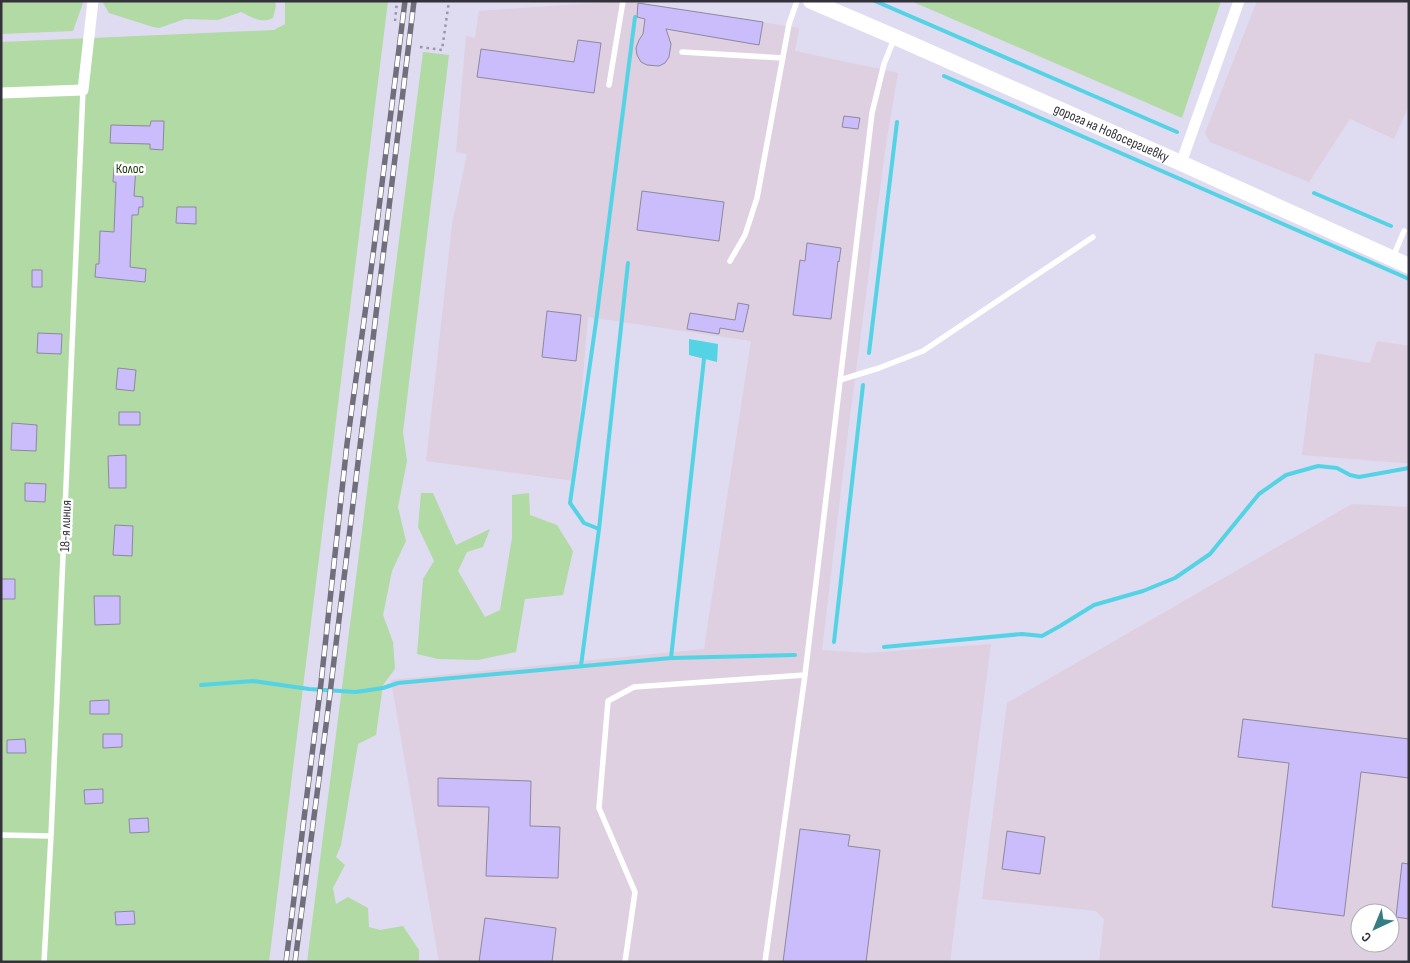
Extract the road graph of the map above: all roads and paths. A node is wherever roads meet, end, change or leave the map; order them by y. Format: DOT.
graph roads {
  1 [pos="93,1"];
  2 [pos="397,1"];
  3 [pos="449,1"];
  4 [pos="623,1"];
  5 [pos="797,1"];
  6 [pos="811,1"];
  7 [pos="1239,1"];
  8 [pos="395,20"];
  9 [pos="895,37"];
  10 [pos="420,47"];
  11 [pos="682,52"];
  12 [pos="783,58"];
  13 [pos="609,85"];
  14 [pos="83,90"];
  15 [pos="1,93"];
  16 [pos="1181,163"];
  17 [pos="1404,231"];
  18 [pos="1093,237"];
  19 [pos="1392,259"];
  20 [pos="730,261"];
  21 [pos="1409,266"];
  22 [pos="840,380"];
  23 [pos="805,676"];
  24 [pos="1,835"];
  25 [pos="51,836"];
  26 [pos="44,962"];
  27 [pos="625,962"];
  28 [pos="765,962"];
  1 -- 14 [label="street"];
  2 -- 8 [label="path"];
  3 -- 10 [label="path"];
  4 -- 13 [label="lane"];
  5 -- 12 [label="lane"];
  6 -- 9 [label="street, дорога на Новосергиевку"];
  7 -- 16 [label="street"];
  9 -- 16 [label="street, дорога на Новосергиевку"];
  9 -- 22 [label="lane"];
  11 -- 12 [label="lane"];
  12 -- 20 [label="lane"];
  14 -- 15 [label="street"];
  14 -- 25 [label="lane, 18-я линия"];
  16 -- 19 [label="street, дорога на Новосергиевку"];
  17 -- 19 [label="lane"];
  18 -- 22 [label="lane"];
  19 -- 21 [label="street, дорога на Новосергиевку"];
  22 -- 23 [label="lane"];
  23 -- 27 [label="lane"];
  23 -- 28 [label="lane"];
  24 -- 25 [label="lane"];
  25 -- 26 [label="lane, 18-я линия"];
}
